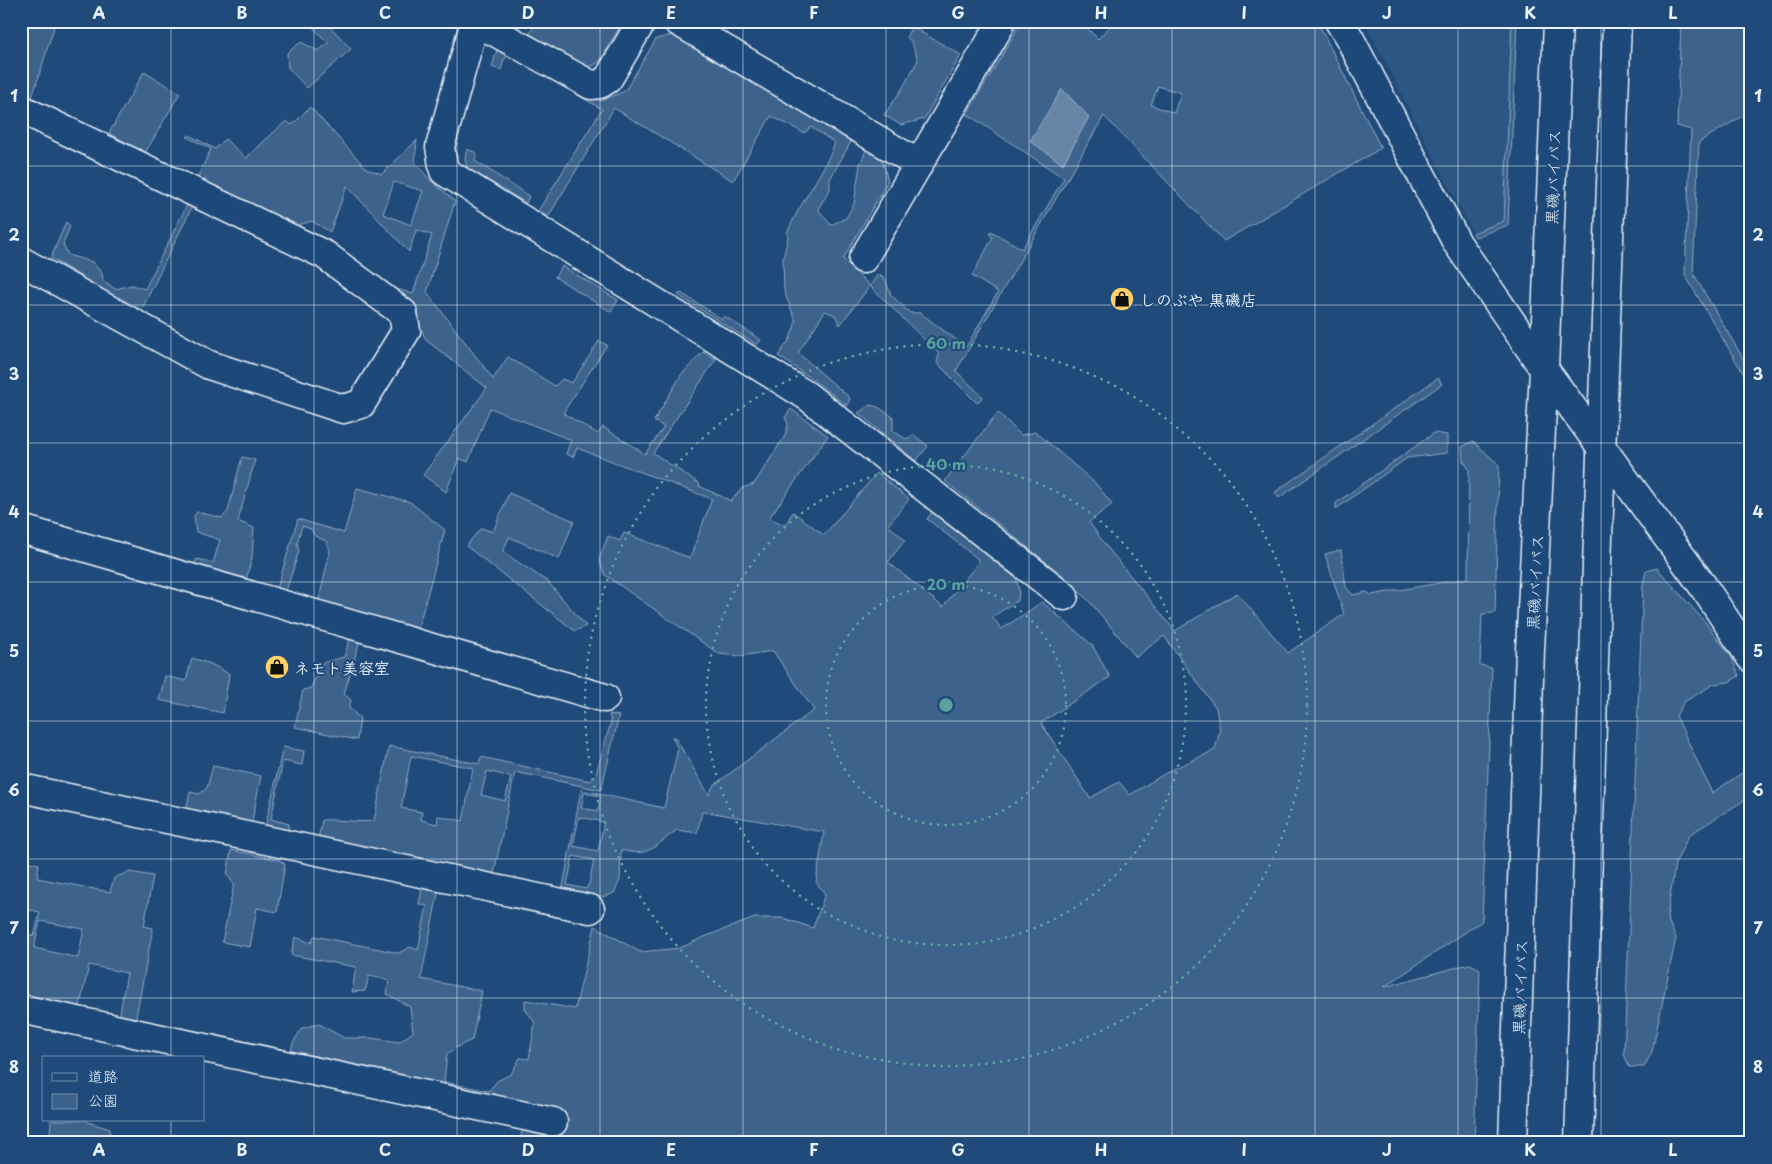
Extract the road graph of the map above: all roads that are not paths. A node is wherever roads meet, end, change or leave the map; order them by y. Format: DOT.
graph roads {
  1 [pos="475,21"];
  2 [pos="642,21"];
  3 [pos="677,21"];
  4 [pos="1339,21"];
  5 [pos="1558,21"];
  6 [pos="1618,21"];
  7 [pos="999,27"];
  8 [pos="21,109"];
  9 [pos="919,164"];
  10 [pos="863,259"];
  11 [pos="21,261"];
  12 [pos="1544,369"];
  13 [pos="1601,446"];
  14 [pos="21,529"];
  15 [pos="1064,596"];
  16 [pos="1751,658"];
  17 [pos="605,698"];
  18 [pos="21,788"];
  19 [pos="590,909"];
  20 [pos="21,1009"];
  21 [pos="552,1122"];
  22 [pos="1513,1143"];
  23 [pos="1579,1143"];
  1 -- 2 [label="main road"];
  1 -- 15 [label="main road"];
  3 -- 9 [label="main road"];
  4 -- 12 [label="main road"];
  5 -- 12 [label="main road, 黒磯バイパス"];
  6 -- 13 [label="main road"];
  7 -- 9 [label="main road"];
  8 -- 11 [label="main road"];
  9 -- 10 [label="main road"];
  12 -- 13 [label="main road"];
  12 -- 22 [label="main road, 黒磯バイパス"];
  13 -- 16 [label="main road"];
  13 -- 23 [label="main road"];
  14 -- 17 [label="main road"];
  18 -- 19 [label="main road"];
  20 -- 21 [label="main road"];
}
